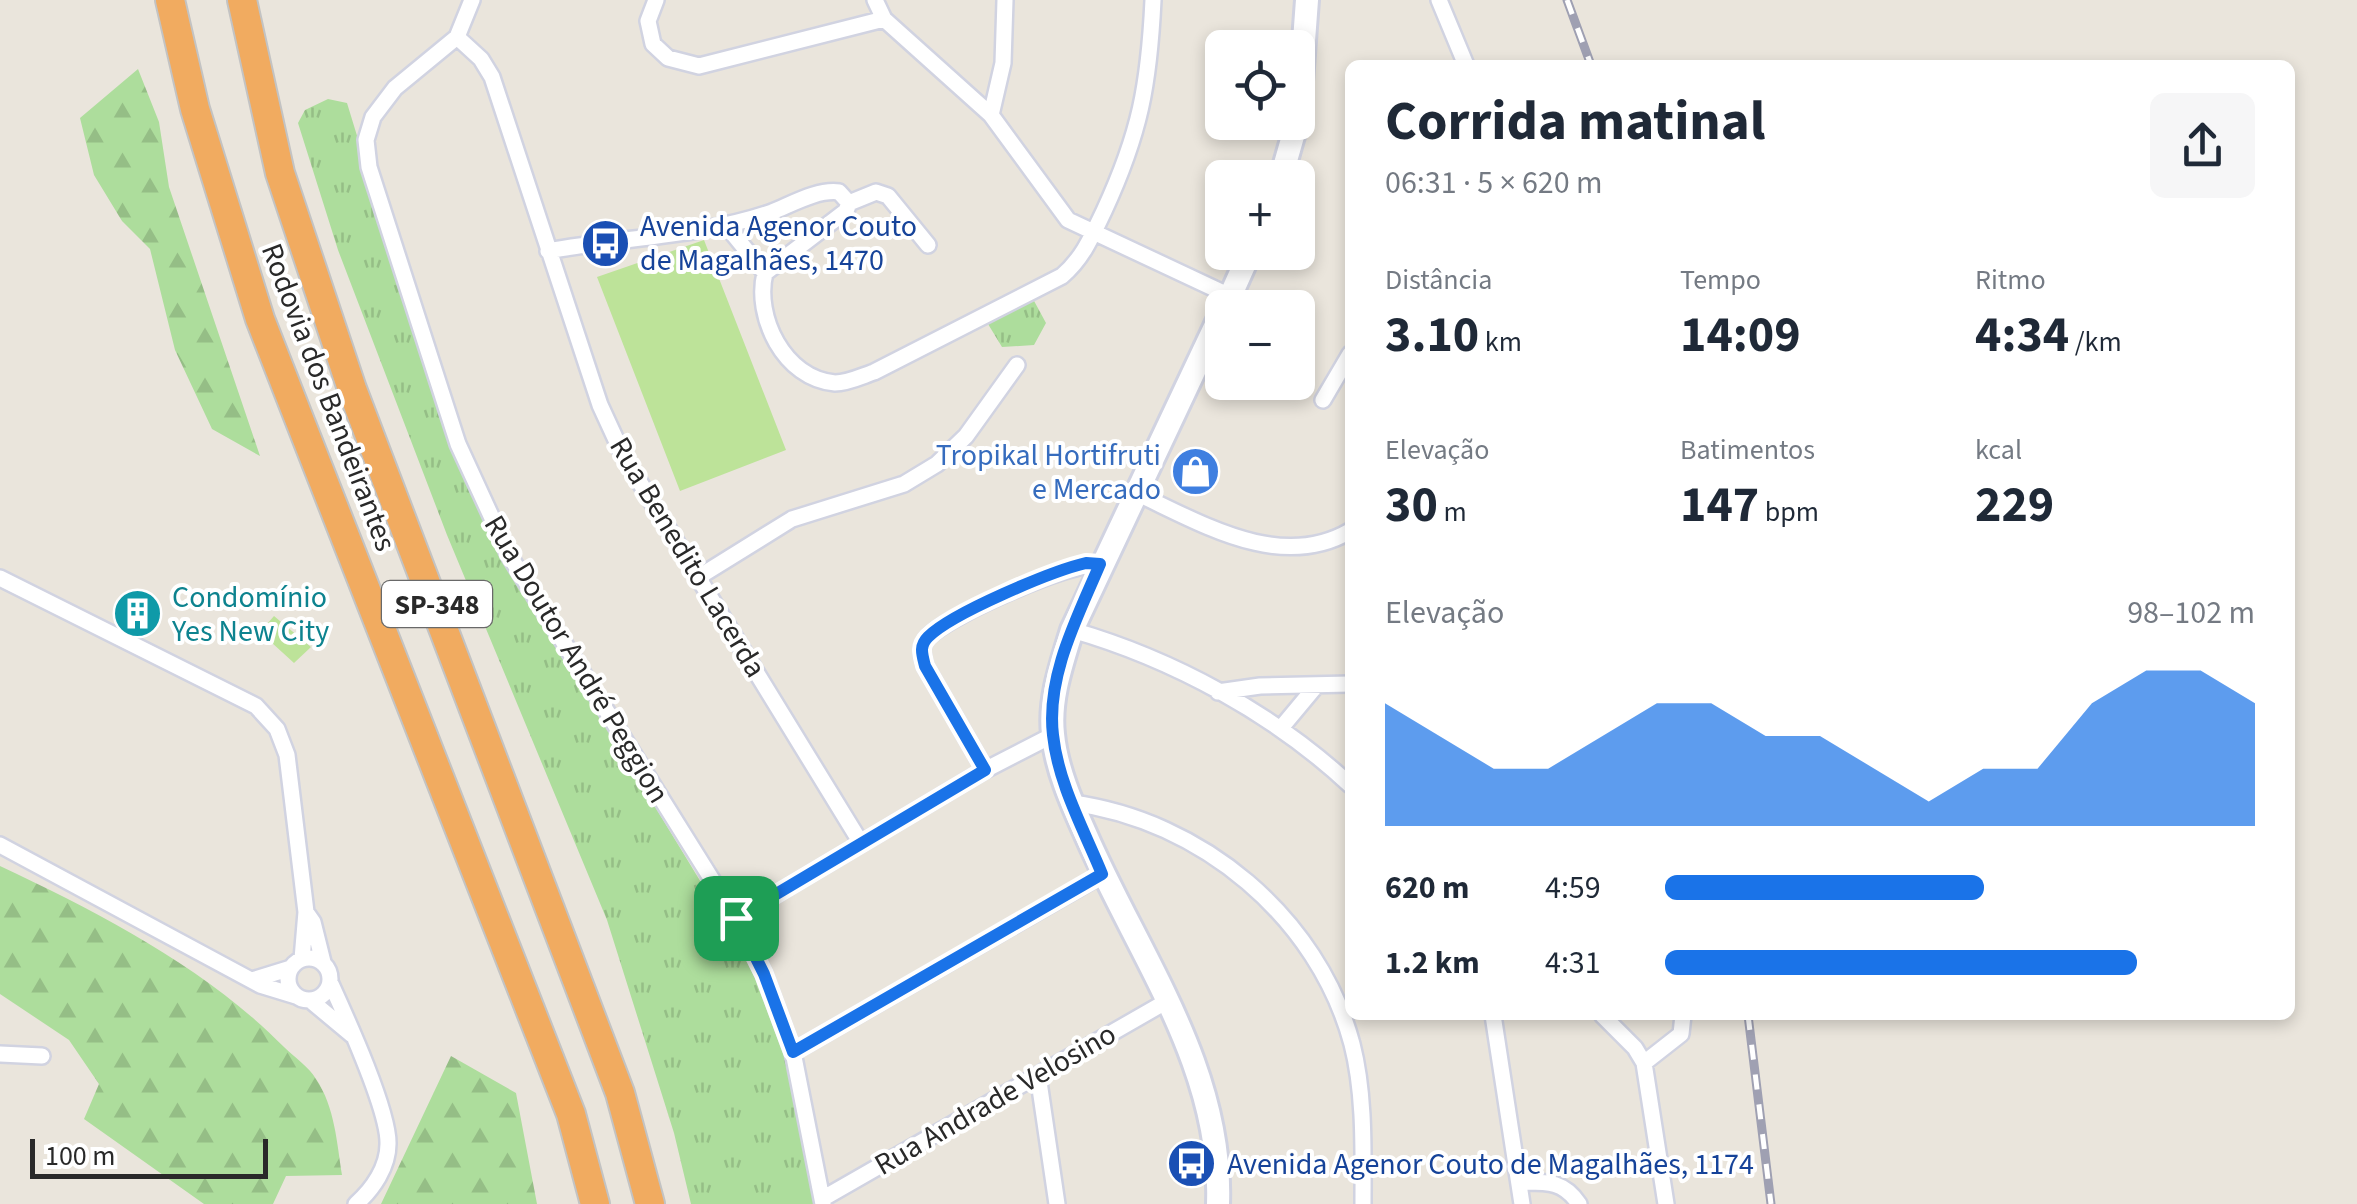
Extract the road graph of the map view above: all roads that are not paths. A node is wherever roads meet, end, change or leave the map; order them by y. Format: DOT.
graph roads {
  1 [pos="170,0"];
  2 [pos="242,0"];
  3 [pos="472,0"];
  4 [pos="656,0"];
  5 [pos="875,0"];
  6 [pos="1005,0"];
  7 [pos="1154,0"];
  8 [pos="1307,0"];
  9 [pos="1439,0"];
  10 [pos="884,18"];
  11 [pos="1305,30"];
  12 [pos="457,37"];
  13 [pos="1462,60"];
  14 [pos="991,115"];
  15 [pos="849,203"];
  16 [pos="725,224"];
  17 [pos="1092,235"];
  18 [pos="928,245"];
  19 [pos="548,252"];
  20 [pos="765,273"];
  21 [pos="1205,294"];
  22 [pos="1205,349"];
  23 [pos="1345,363"];
  24 [pos="1017,365"];
  25 [pos="1323,400"];
  26 [pos="1136,493"];
  27 [pos="1345,533"];
  28 [pos="1100,564"];
  29 [pos="0,578"];
  30 [pos="697,578"];
  31 [pos="1072,630"];
  32 [pos="1345,684"];
  33 [pos="1316,686"];
  34 [pos="1218,692"];
  35 [pos="1281,728"];
  36 [pos="1053,735"];
  37 [pos="985,770"];
  38 [pos="1345,781"];
  39 [pos="1072,803"];
  40 [pos="861,843"];
  41 [pos="0,845"];
  42 [pos="1102,874"];
  43 [pos="306,912"];
  44 [pos="736,918"];
  45 [pos="323,962"];
  46 [pos="296,963"];
  47 [pos="252,980"];
  48 [pos="330,984"];
  49 [pos="303,998"];
  50 [pos="1169,1000"];
  51 [pos="1494,1020"];
  52 [pos="1607,1020"];
  53 [pos="1682,1020"];
  54 [pos="352,1035"];
  55 [pos="793,1052"];
  56 [pos="0,1054"];
  57 [pos="42,1056"];
  58 [pos="1644,1063"];
  59 [pos="1038,1075"];
  60 [pos="1519,1182"];
  61 [pos="822,1202"];
  62 [pos="356,1204"];
  63 [pos="594,1204"];
  64 [pos="650,1204"];
  65 [pos="1057,1204"];
  66 [pos="1218,1204"];
  67 [pos="1364,1204"];
  68 [pos="1522,1204"];
  69 [pos="1579,1204"];
  70 [pos="1666,1204"];
  1 -- 63 [label="highway, Rodovia dos Bandeirantes / SP-348"];
  2 -- 64 [label="highway, Rodovia dos Bandeirantes / SP-348"];
  3 -- 12 [label="street"];
  4 -- 10 [label="street"];
  5 -- 10 [label="street"];
  6 -- 14 [label="street"];
  7 -- 17 [label="street"];
  8 -- 11 [label="street"];
  9 -- 13 [label="street"];
  10 -- 14 [label="street"];
  12 -- 19 [label="street, Rua Benedito Lacerda"];
  12 -- 44 [label="street, Rua Doutor André Peggion"];
  14 -- 17 [label="street"];
  15 -- 16 [label="street"];
  15 -- 18 [label="street"];
  15 -- 20 [label="street"];
  16 -- 19 [label="street"];
  16 -- 20 [label="street"];
  17 -- 20 [label="street"];
  17 -- 21 [label="street"];
  19 -- 30 [label="street, Rua Benedito Lacerda"];
  22 -- 26 [label="street"];
  23 -- 25 [label="street"];
  24 -- 30 [label="street"];
  26 -- 27 [label="street"];
  26 -- 28 [label="street"];
  28 -- 31 [label="street"];
  28 -- 37 [label="street"];
  29 -- 43 [label="street"];
  30 -- 40 [label="street, Rua Benedito Lacerda"];
  31 -- 34 [label="street"];
  31 -- 36 [label="street"];
  32 -- 33 [label="street"];
  33 -- 34 [label="street"];
  33 -- 35 [label="street"];
  34 -- 35 [label="street"];
  35 -- 38 [label="street"];
  36 -- 37 [label="street"];
  36 -- 39 [label="street"];
  37 -- 40 [label="street"];
  39 -- 42 [label="street"];
  39 -- 67 [label="street"];
  40 -- 44 [label="street"];
  41 -- 47 [label="street"];
  42 -- 50 [label="street"];
  42 -- 55 [label="street"];
  43 -- 45 [label="street"];
  43 -- 46 [label="street"];
  44 -- 55 [label="street, Rua Doutor André Peggion"];
  45 -- 46 [label="street"];
  45 -- 48 [label="street"];
  46 -- 47 [label="street"];
  46 -- 49 [label="street"];
  47 -- 49 [label="street"];
  48 -- 49 [label="street"];
  48 -- 54 [label="street"];
  49 -- 54 [label="street"];
  50 -- 59 [label="street, Rua Andrade Velosino"];
  50 -- 66 [label="street"];
  51 -- 60 [label="street"];
  52 -- 58 [label="street"];
  53 -- 58 [label="street"];
  54 -- 62 [label="street"];
  55 -- 61 [label="street, Rua Doutor André Peggion"];
  56 -- 57 [label="street"];
  58 -- 70 [label="street"];
  59 -- 61 [label="street, Rua Andrade Velosino"];
  59 -- 65 [label="street"];
  60 -- 68 [label="street"];
  60 -- 69 [label="street"];
}
